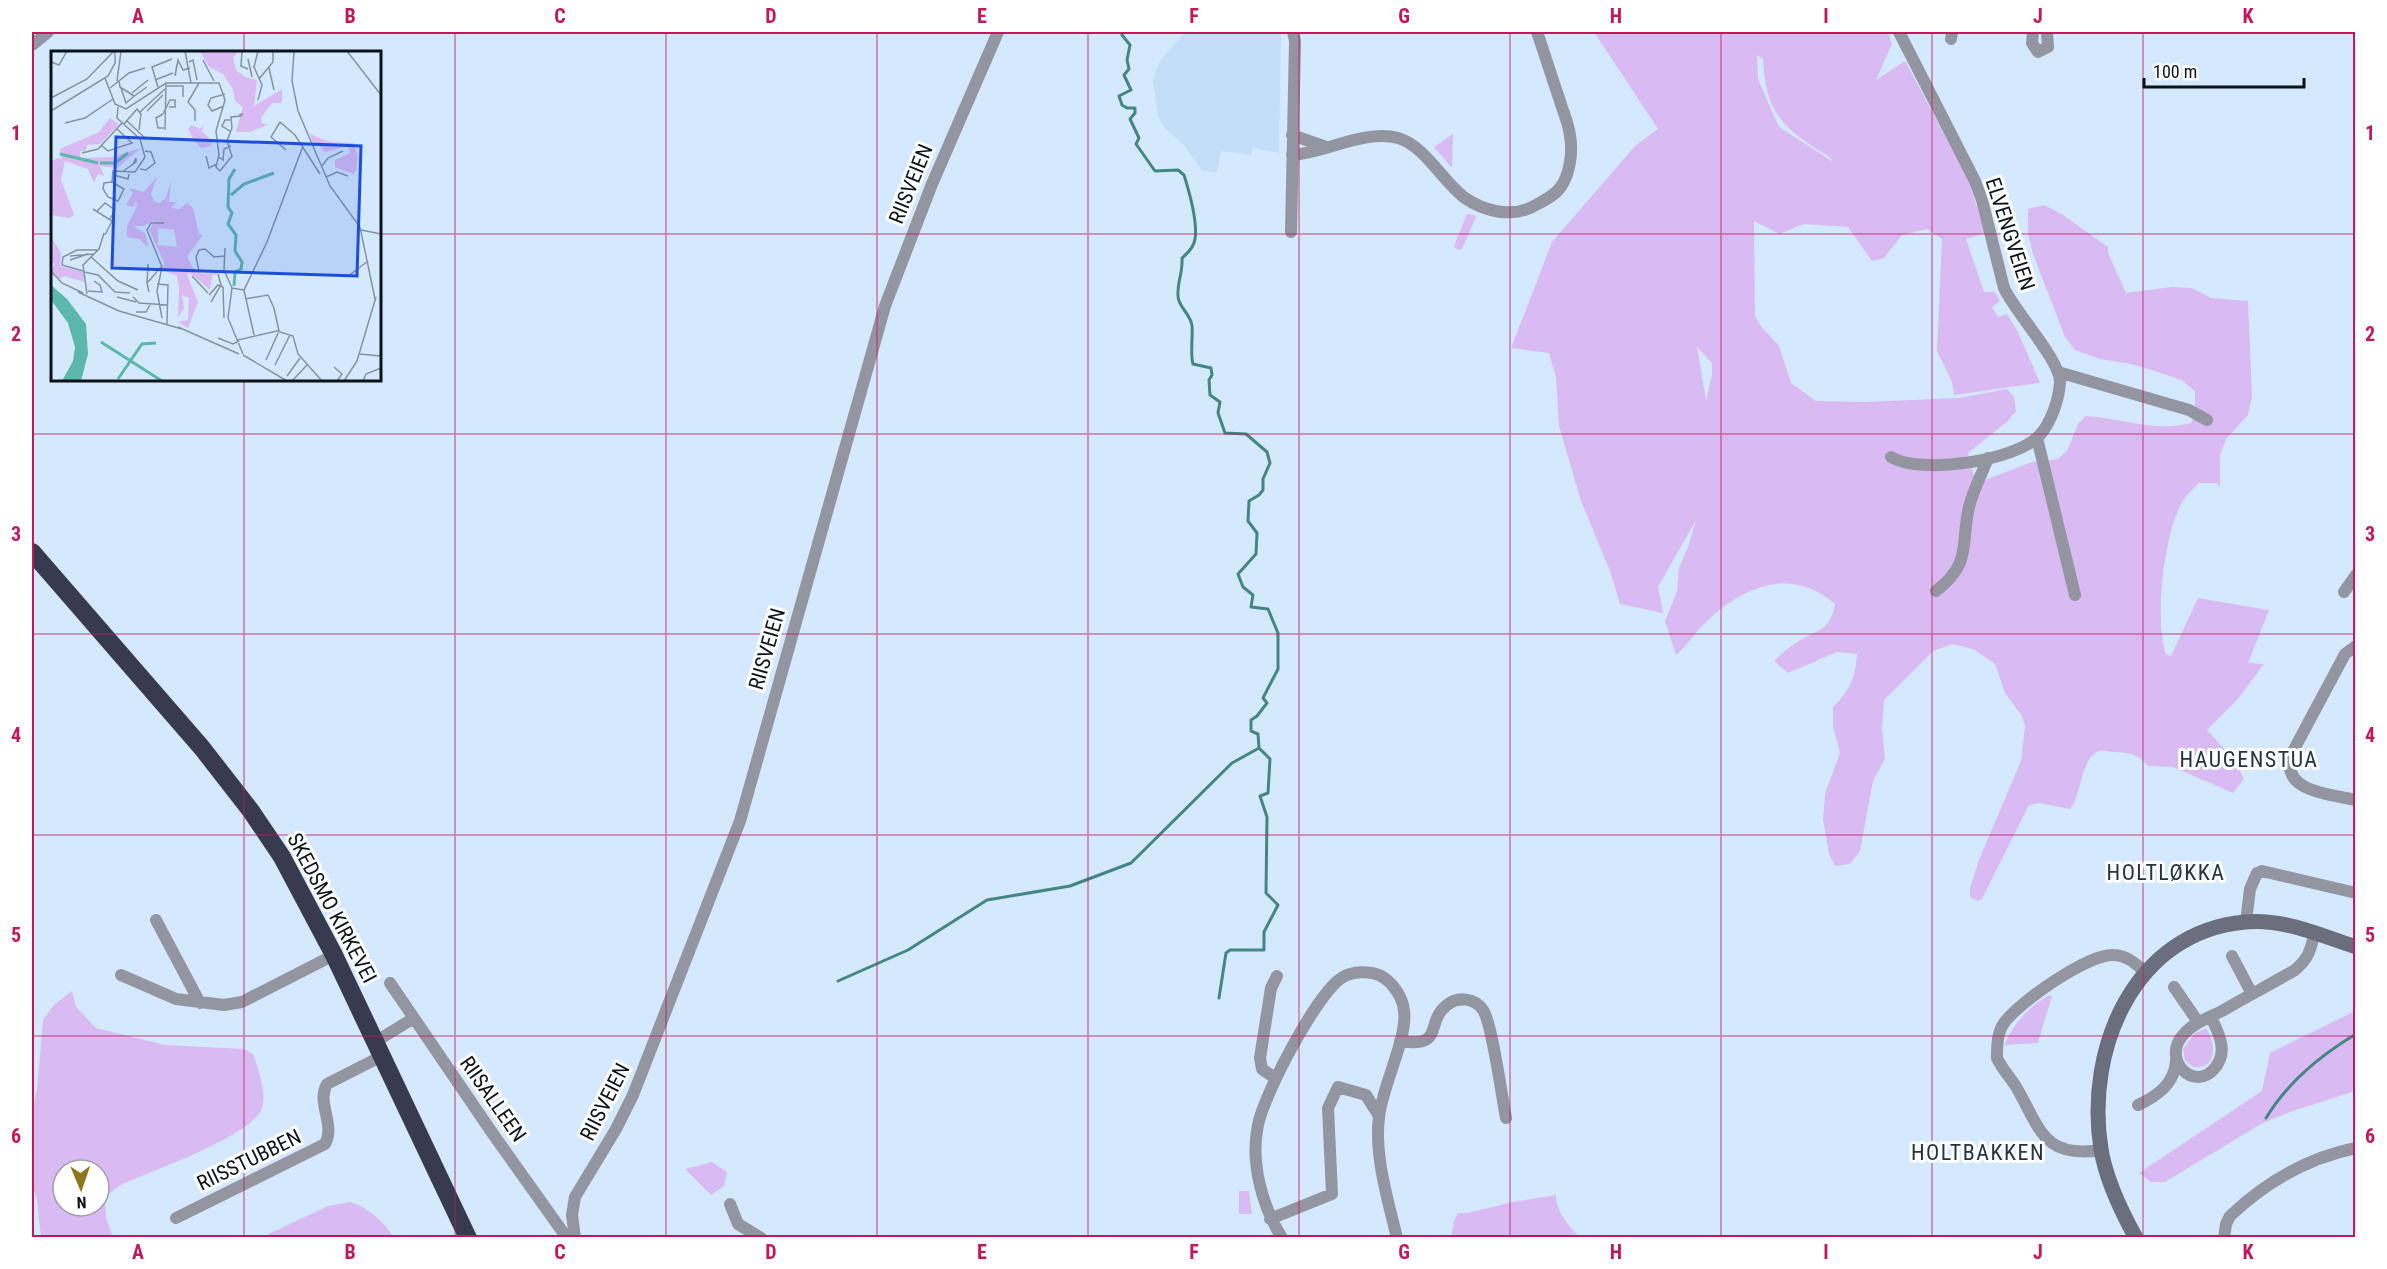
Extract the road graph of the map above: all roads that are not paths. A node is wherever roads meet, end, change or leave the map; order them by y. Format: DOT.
graph roads {
  1 [pos="48,32"];
  2 [pos="998,32"];
  3 [pos="1293,32"];
  4 [pos="1537,32"];
  5 [pos="2033,32"];
  6 [pos="2047,32"];
  7 [pos="1903,34"];
  8 [pos="32,45"];
  9 [pos="1292,135"];
  10 [pos="1326,147"];
  11 [pos="1292,155"];
  12 [pos="1291,232"];
  13 [pos="2058,372"];
  14 [pos="2207,420"];
  15 [pos="2037,438"];
  16 [pos="1891,457"];
  17 [pos="1988,458"];
  18 [pos="32,552"];
  19 [pos="2355,575"];
  20 [pos="1936,591"];
  21 [pos="2344,592"];
  22 [pos="2075,595"];
  23 [pos="2355,646"];
  24 [pos="2355,801"];
  25 [pos="2355,894"];
  26 [pos="156,920"];
  27 [pos="2246,922"];
  28 [pos="2314,934"];
  29 [pos="2355,947"];
  30 [pos="334,955"];
  31 [pos="2232,956"];
  32 [pos="2145,972"];
  33 [pos="121,975"];
  34 [pos="1277,976"];
  35 [pos="390,983"];
  36 [pos="2174,987"];
  37 [pos="2252,994"];
  38 [pos="200,1003"];
  39 [pos="2211,1017"];
  40 [pos="414,1018"];
  41 [pos="2198,1022"];
  42 [pos="1400,1041"];
  43 [pos="378,1049"];
  44 [pos="2176,1060"];
  45 [pos="1275,1078"];
  46 [pos="2138,1105"];
  47 [pos="1379,1116"];
  48 [pos="1506,1118"];
  49 [pos="2355,1148"];
  50 [pos="2101,1150"];
  51 [pos="730,1204"];
  52 [pos="176,1218"];
  53 [pos="1270,1220"];
  54 [pos="468,1238"];
  55 [pos="567,1238"];
  56 [pos="575,1238"];
  57 [pos="761,1238"];
  58 [pos="1282,1238"];
  59 [pos="1397,1238"];
  60 [pos="2136,1238"];
  61 [pos="2224,1238"];
  1 -- 8 [label="street"];
  2 -- 56 [label="street, RIISVEIEN"];
  3 -- 9 [label="street"];
  4 -- 10 [label="street"];
  5 -- 6 [label="street"];
  7 -- 13 [label="street, ELVENGVEIEN"];
  9 -- 10 [label="street"];
  9 -- 11 [label="street"];
  10 -- 11 [label="street"];
  11 -- 12 [label="street"];
  13 -- 14 [label="street"];
  13 -- 15 [label="street"];
  15 -- 17 [label="street"];
  15 -- 22 [label="street"];
  16 -- 17 [label="street"];
  17 -- 20 [label="street"];
  18 -- 30 [label="highway, SKEDSMO KIRKEVEI"];
  19 -- 21 [label="street"];
  23 -- 24 [label="street"];
  25 -- 27 [label="street"];
  26 -- 38 [label="street"];
  27 -- 28 [label="street"];
  27 -- 32 [label="street"];
  28 -- 29 [label="street"];
  28 -- 37 [label="street"];
  30 -- 38 [label="street"];
  30 -- 43 [label="highway, SKEDSMO KIRKEVEI"];
  31 -- 37 [label="street"];
  32 -- 50 [label="street"];
  32 -- 50 [label="street"];
  33 -- 38 [label="street"];
  34 -- 45 [label="street"];
  35 -- 40 [label="street, RIISALLEEN"];
  36 -- 41 [label="street"];
  37 -- 39 [label="street"];
  39 -- 41 [label="street"];
  39 -- 44 [label="street"];
  40 -- 43 [label="street"];
  40 -- 55 [label="street, RIISALLEEN"];
  41 -- 44 [label="street"];
  42 -- 45 [label="street"];
  42 -- 47 [label="street"];
  42 -- 48 [label="street"];
  43 -- 52 [label="street, RIISSTUBBEN"];
  43 -- 54 [label="highway, SKEDSMO KIRKEVEI"];
  44 -- 46 [label="street"];
  45 -- 53 [label="street"];
  47 -- 53 [label="street"];
  47 -- 59 [label="street"];
  49 -- 61 [label="street"];
  50 -- 60 [label="street"];
  51 -- 57 [label="street"];
  53 -- 58 [label="street"];
}
